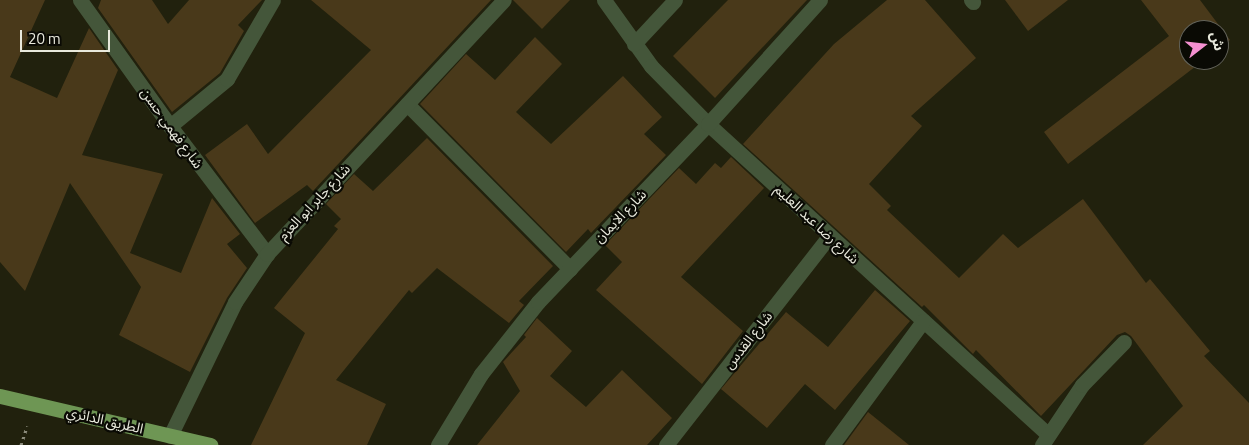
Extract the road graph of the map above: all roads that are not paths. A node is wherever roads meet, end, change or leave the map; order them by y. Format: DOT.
graph roads {
  1 [pos="80,0"];
  2 [pos="273,0"];
  3 [pos="504,0"];
  4 [pos="604,0"];
  5 [pos="675,0"];
  6 [pos="820,0"];
  7 [pos="634,44"];
  8 [pos="407,104"];
  9 [pos="708,124"];
  10 [pos="170,126"];
  11 [pos="830,236"];
  12 [pos="267,254"];
  13 [pos="570,269"];
  14 [pos="923,320"];
  15 [pos="1124,342"];
  16 [pos="0,396"];
  17 [pos="170,436"];
  18 [pos="1044,440"];
  19 [pos="210,445"];
  20 [pos="438,445"];
  21 [pos="666,445"];
  22 [pos="832,445"];
  1 -- 10 [label="street, شارع فهمي حسن"];
  2 -- 10 [label="street"];
  3 -- 8 [label="street, شارع جابر ابو العزم"];
  4 -- 7 [label="street, شارع رضا عبد العليم"];
  5 -- 7 [label="street"];
  6 -- 9 [label="street, شارع الايمان"];
  7 -- 9 [label="street, شارع رضا عبد العليم"];
  8 -- 12 [label="street, شارع جابر ابو العزم"];
  8 -- 13 [label="street"];
  9 -- 11 [label="street, شارع رضا عبد العليم"];
  9 -- 13 [label="street, شارع الايمان"];
  10 -- 12 [label="street, شارع فهمي حسن"];
  11 -- 14 [label="street, شارع رضا عبد العليم"];
  11 -- 21 [label="street, شارع القدس"];
  12 -- 17 [label="street, شارع جابر ابو العزم"];
  13 -- 20 [label="street, شارع الايمان"];
  14 -- 18 [label="street, شارع رضا عبد العليم"];
  14 -- 22 [label="street"];
  15 -- 18 [label="street"];
  16 -- 17 [label="highway, الطريق الدائري"];
  17 -- 19 [label="highway, الطريق الدائري"];
}
